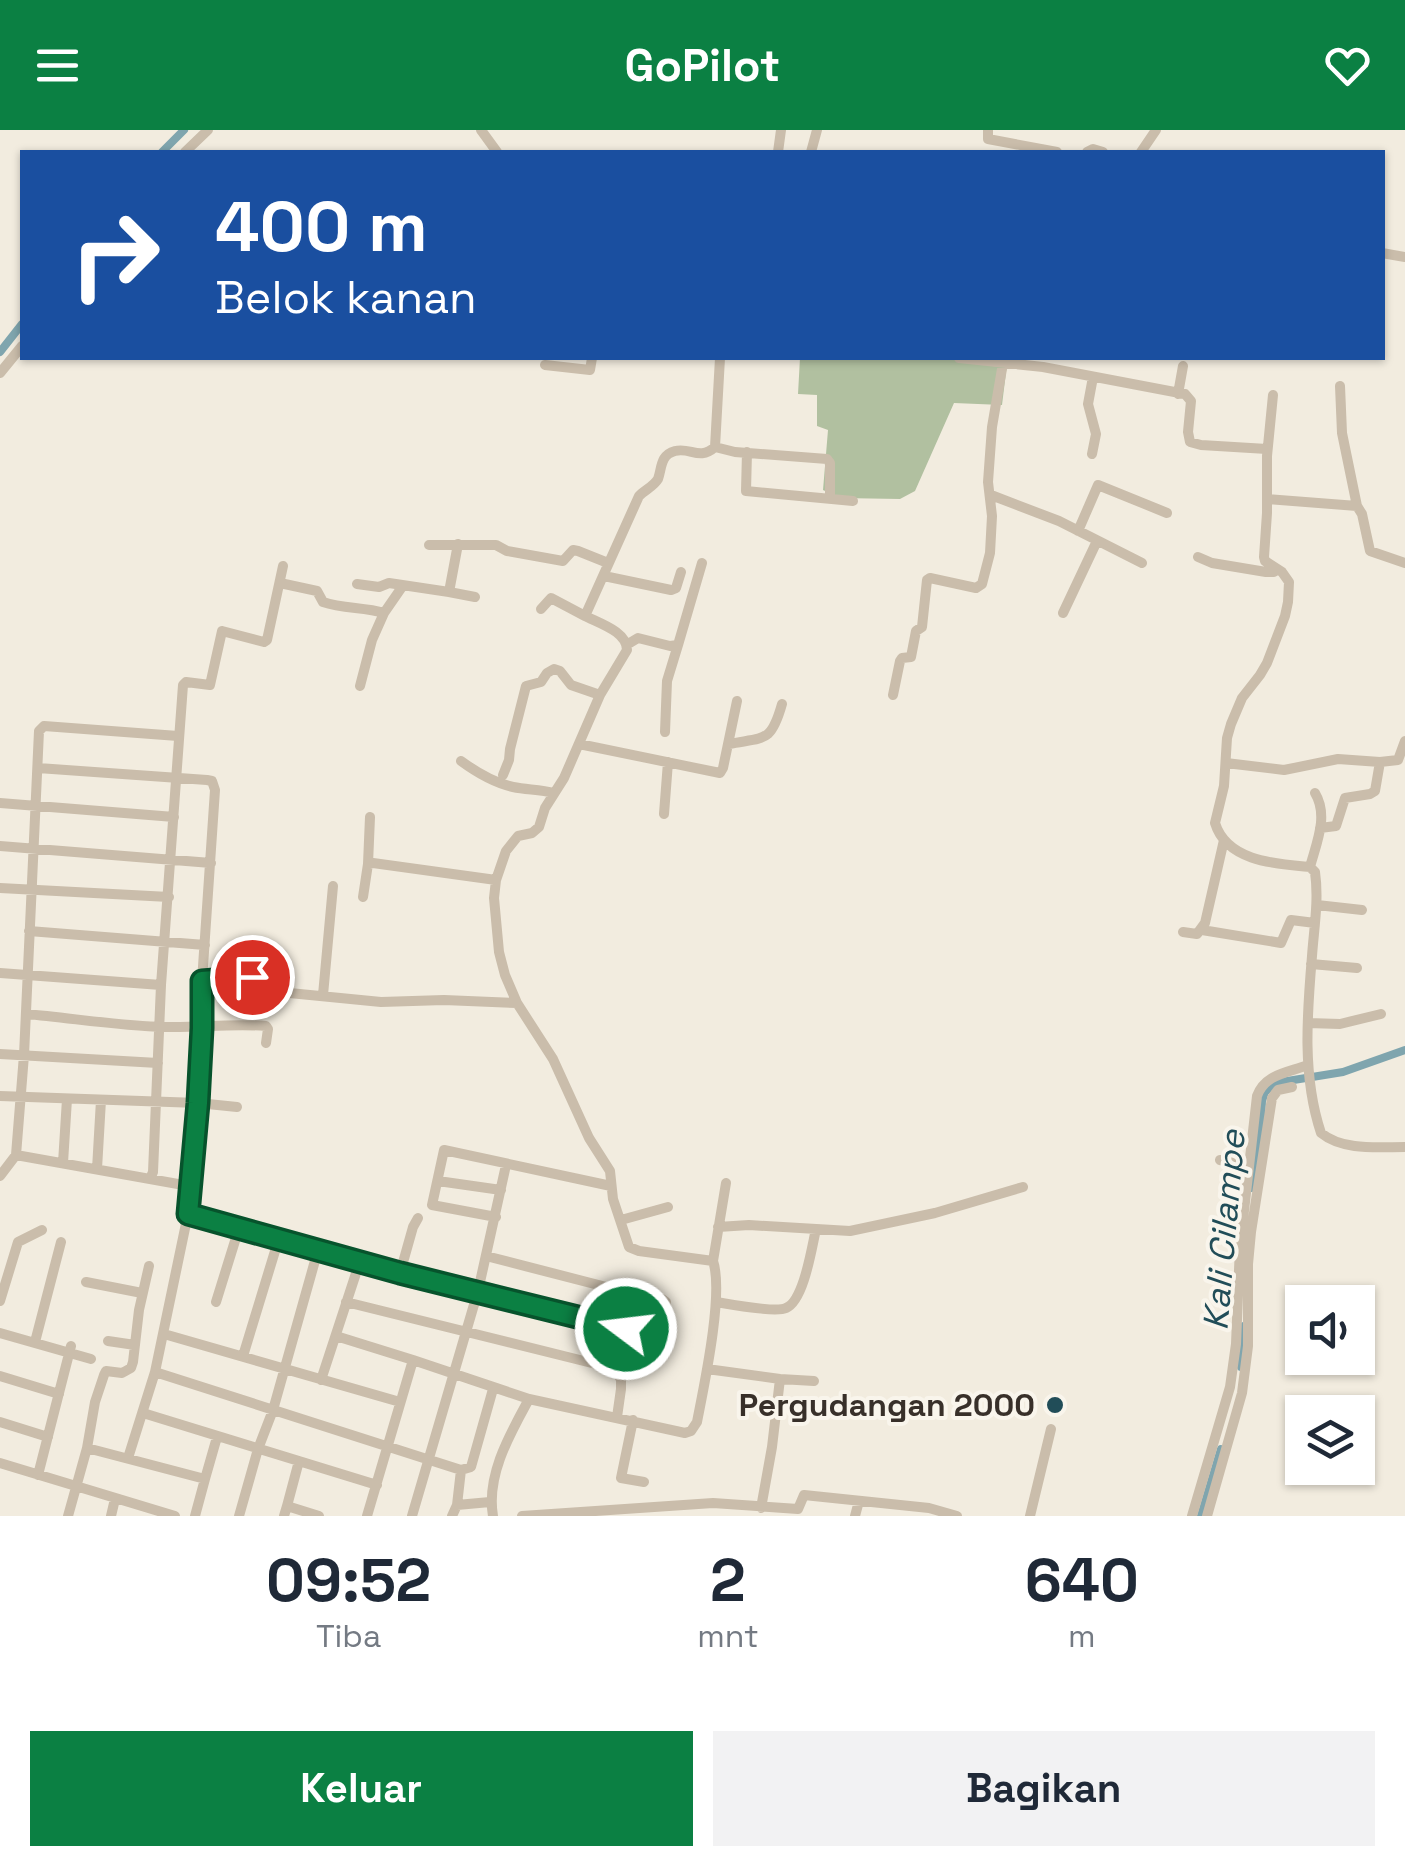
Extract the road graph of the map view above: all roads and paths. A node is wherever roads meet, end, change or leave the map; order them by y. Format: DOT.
graph roads {
  1 [pos="208,130"];
  2 [pos="988,134"];
  3 [pos="190,150"];
  4 [pos="1048,150"];
  5 [pos="20,348"];
  6 [pos="592,360"];
  7 [pos="720,360"];
  8 [pos="1006,361"];
  9 [pos="1047,362"];
  10 [pos="545,365"];
  11 [pos="1184,366"];
  12 [pos="0,373"];
  13 [pos="1093,376"];
  14 [pos="1340,386"];
  15 [pos="1178,394"];
  16 [pos="1273,395"];
  17 [pos="716,447"];
  18 [pos="1267,450"];
  19 [pos="747,452"];
  20 [pos="1092,454"];
  21 [pos="991,495"];
  22 [pos="830,499"];
  23 [pos="1268,499"];
  24 [pos="853,501"];
  25 [pos="1358,506"];
  26 [pos="1167,513"];
  27 [pos="1078,531"];
  28 [pos="1097,541"];
  29 [pos="458,544"];
  30 [pos="429,545"];
  31 [pos="1198,558"];
  32 [pos="608,563"];
  33 [pos="702,563"];
  34 [pos="1142,563"];
  35 [pos="1405,564"];
  36 [pos="283,566"];
  37 [pos="1278,569"];
  38 [pos="681,572"];
  39 [pos="604,576"];
  40 [pos="280,583"];
  41 [pos="357,584"];
  42 [pos="402,586"];
  43 [pos="448,592"];
  44 [pos="475,597"];
  45 [pos="541,610"];
  46 [pos="384,613"];
  47 [pos="1063,613"];
  48 [pos="586,616"];
  49 [pos="628,644"];
  50 [pos="678,645"];
  51 [pos="360,686"];
  52 [pos="600,695"];
  53 [pos="893,695"];
  54 [pos="737,700"];
  55 [pos="782,704"];
  56 [pos="664,732"];
  57 [pos="178,736"];
  58 [pos="1405,741"];
  59 [pos="579,744"];
  60 [pos="728,744"];
  61 [pos="460,761"];
  62 [pos="668,762"];
  63 [pos="1380,762"];
  64 [pos="1226,763"];
  65 [pos="38,768"];
  66 [pos="503,775"];
  67 [pos="176,777"];
  68 [pos="554,793"];
  69 [pos="1316,793"];
  70 [pos="0,803"];
  71 [pos="36,806"];
  72 [pos="664,814"];
  73 [pos="174,817"];
  74 [pos="370,817"];
  75 [pos="1320,828"];
  76 [pos="1224,840"];
  77 [pos="0,846"];
  78 [pos="33,848"];
  79 [pos="170,860"];
  80 [pos="211,863"];
  81 [pos="368,864"];
  82 [pos="1310,867"];
  83 [pos="496,880"];
  84 [pos="333,886"];
  85 [pos="0,888"];
  86 [pos="32,890"];
  87 [pos="168,897"];
  88 [pos="363,897"];
  89 [pos="1317,905"];
  90 [pos="1362,910"];
  91 [pos="1315,922"];
  92 [pos="1202,930"];
  93 [pos="29,931"];
  94 [pos="1183,932"];
  95 [pos="164,942"];
  96 [pos="205,945"];
  97 [pos="1311,964"];
  98 [pos="1357,968"];
  99 [pos="0,972"];
  100 [pos="28,973"];
  101 [pos="202,981"];
  102 [pos="162,985"];
  103 [pos="323,995"];
  104 [pos="517,1003"];
  105 [pos="26,1014"];
  106 [pos="1381,1014"];
  107 [pos="1308,1023"];
  108 [pos="160,1027"];
  109 [pos="202,1028"];
  110 [pos="266,1043"];
  111 [pos="0,1054"];
  112 [pos="24,1055"];
  113 [pos="158,1063"];
  114 [pos="1308,1073"];
  115 [pos="1292,1087"];
  116 [pos="0,1096"];
  117 [pos="21,1097"];
  118 [pos="67,1099"];
  119 [pos="100,1100"];
  120 [pos="156,1102"];
  121 [pos="198,1103"];
  122 [pos="238,1107"];
  123 [pos="1405,1146"];
  124 [pos="16,1155"];
  125 [pos="1220,1160"];
  126 [pos="63,1163"];
  127 [pos="506,1165"];
  128 [pos="1249,1166"];
  129 [pos="97,1169"];
  130 [pos="0,1176"];
  131 [pos="150,1178"];
  132 [pos="438,1181"];
  133 [pos="726,1183"];
  134 [pos="190,1186"];
  135 [pos="611,1186"];
  136 [pos="1023,1186"];
  137 [pos="501,1190"];
  138 [pos="668,1206"];
  139 [pos="188,1214"];
  140 [pos="496,1216"];
  141 [pos="418,1218"];
  142 [pos="622,1220"];
  143 [pos="718,1227"];
  144 [pos="239,1228"];
  145 [pos="816,1228"];
  146 [pos="42,1230"];
  147 [pos="280,1238"];
  148 [pos="61,1242"];
  149 [pos="1245,1247"];
  150 [pos="318,1250"];
  151 [pos="486,1256"];
  152 [pos="360,1261"];
  153 [pos="713,1262"];
  154 [pos="148,1266"];
  155 [pos="400,1273"];
  156 [pos="86,1282"];
  157 [pos="1244,1285"];
  158 [pos="478,1292"];
  159 [pos="142,1293"];
  160 [pos="0,1301"];
  161 [pos="216,1302"];
  162 [pos="346,1302"];
  163 [pos="716,1302"];
  164 [pos="665,1324"];
  165 [pos="466,1332"];
  166 [pos="0,1333"];
  167 [pos="164,1334"];
  168 [pos="336,1336"];
  169 [pos="108,1341"];
  170 [pos="34,1342"];
  171 [pos="135,1345"];
  172 [pos="70,1349"];
  173 [pos="243,1356"];
  174 [pos="91,1358"];
  175 [pos="413,1360"];
  176 [pos="284,1368"];
  177 [pos="616,1368"];
  178 [pos="707,1369"];
  179 [pos="155,1372"];
  180 [pos="454,1374"];
  181 [pos="0,1376"];
  182 [pos="780,1379"];
  183 [pos="321,1380"];
  184 [pos="814,1381"];
  185 [pos="493,1388"];
  186 [pos="59,1394"];
  187 [pos="529,1399"];
  188 [pos="400,1402"];
  189 [pos="273,1410"];
  190 [pos="143,1413"];
  191 [pos="616,1416"];
  192 [pos="633,1420"];
  193 [pos="0,1422"];
  194 [pos="1051,1429"];
  195 [pos="48,1437"];
  196 [pos="217,1437"];
  197 [pos="388,1446"];
  198 [pos="87,1448"];
  199 [pos="258,1449"];
  200 [pos="128,1458"];
  201 [pos="430,1458"];
  202 [pos="299,1461"];
  203 [pos="0,1464"];
  204 [pos="461,1470"];
  205 [pos="38,1475"];
  206 [pos="205,1479"];
  207 [pos="644,1482"];
  208 [pos="377,1484"];
  209 [pos="76,1487"];
  210 [pos="115,1500"];
  211 [pos="859,1501"];
  212 [pos="490,1502"];
  213 [pos="761,1508"];
  214 [pos="455,1510"];
  215 [pos="286,1511"];
  216 [pos="748,1511"];
  217 [pos="68,1516"];
  218 [pos="111,1516"];
  219 [pos="175,1516"];
  220 [pos="195,1516"];
  221 [pos="239,1516"];
  222 [pos="319,1516"];
  223 [pos="367,1516"];
  224 [pos="412,1516"];
  225 [pos="492,1516"];
  226 [pos="522,1516"];
  227 [pos="855,1516"];
  228 [pos="957,1516"];
  229 [pos="1030,1516"];
  230 [pos="1192,1516"];
  231 [pos="1207,1516"];
  1 -- 3 [label="street"];
  2 -- 4 [label="street"];
  5 -- 12 [label="street"];
  6 -- 10 [label="street"];
  7 -- 17 [label="street"];
  8 -- 9 [label="street"];
  8 -- 21 [label="street"];
  9 -- 13 [label="street"];
  11 -- 15 [label="street"];
  13 -- 15 [label="street"];
  13 -- 20 [label="street"];
  14 -- 25 [label="street"];
  15 -- 18 [label="street"];
  16 -- 18 [label="street"];
  17 -- 19 [label="street"];
  17 -- 32 [label="street"];
  18 -- 23 [label="street"];
  19 -- 22 [label="street"];
  19 -- 22 [label="street"];
  21 -- 27 [label="street"];
  21 -- 53 [label="street"];
  22 -- 24 [label="street"];
  23 -- 25 [label="street"];
  23 -- 37 [label="street"];
  25 -- 35 [label="street"];
  26 -- 27 [label="street"];
  27 -- 28 [label="street"];
  28 -- 34 [label="street"];
  28 -- 47 [label="street"];
  29 -- 30 [label="street"];
  29 -- 32 [label="street"];
  29 -- 43 [label="street"];
  31 -- 37 [label="street"];
  32 -- 39 [label="street"];
  33 -- 50 [label="street"];
  36 -- 40 [label="street"];
  37 -- 64 [label="street"];
  38 -- 39 [label="street"];
  39 -- 48 [label="street"];
  40 -- 46 [label="street"];
  40 -- 57 [label="street"];
  41 -- 42 [label="street"];
  42 -- 43 [label="street"];
  42 -- 46 [label="street"];
  43 -- 44 [label="street"];
  45 -- 48 [label="street"];
  46 -- 51 [label="street"];
  48 -- 49 [label="street"];
  49 -- 50 [label="street"];
  49 -- 52 [label="street"];
  50 -- 56 [label="street"];
  52 -- 59 [label="street"];
  52 -- 66 [label="street"];
  54 -- 60 [label="street"];
  55 -- 60 [label="street"];
  57 -- 65 [label="street"];
  57 -- 67 [label="street"];
  58 -- 63 [label="street"];
  59 -- 62 [label="street"];
  59 -- 68 [label="street"];
  60 -- 62 [label="street"];
  61 -- 68 [label="street"];
  62 -- 72 [label="street"];
  63 -- 64 [label="street"];
  63 -- 75 [label="street"];
  64 -- 76 [label="street"];
  65 -- 67 [label="street"];
  65 -- 71 [label="street"];
  67 -- 73 [label="street"];
  67 -- 80 [label="street"];
  68 -- 83 [label="street"];
  69 -- 75 [label="street"];
  70 -- 71 [label="street"];
  71 -- 73 [label="street"];
  71 -- 78 [label="street"];
  73 -- 79 [label="street"];
  74 -- 81 [label="street"];
  75 -- 82 [label="street"];
  76 -- 82 [label="street"];
  76 -- 92 [label="street"];
  77 -- 78 [label="street"];
  78 -- 79 [label="street"];
  78 -- 86 [label="street"];
  79 -- 80 [label="street"];
  79 -- 87 [label="street"];
  80 -- 96 [label="street"];
  81 -- 83 [label="street"];
  81 -- 88 [label="street"];
  82 -- 89 [label="street"];
  83 -- 104 [label="street"];
  84 -- 103 [label="street"];
  85 -- 86 [label="street"];
  86 -- 87 [label="street"];
  86 -- 93 [label="street"];
  87 -- 95 [label="street"];
  89 -- 90 [label="street"];
  89 -- 91 [label="street"];
  91 -- 92 [label="street"];
  91 -- 97 [label="street"];
  92 -- 94 [label="street"];
  93 -- 95 [label="street"];
  93 -- 100 [label="street"];
  95 -- 96 [label="street"];
  95 -- 102 [label="street"];
  96 -- 101 [label="street"];
  97 -- 98 [label="street"];
  97 -- 107 [label="street"];
  99 -- 100 [label="street"];
  100 -- 102 [label="street"];
  100 -- 105 [label="street"];
  101 -- 103 [label="street"];
  101 -- 109 [label="street"];
  102 -- 108 [label="street"];
  103 -- 104 [label="street"];
  104 -- 135 [label="street"];
  105 -- 108 [label="street"];
  105 -- 112 [label="street"];
  106 -- 107 [label="street"];
  107 -- 114 [label="street"];
  108 -- 109 [label="street"];
  108 -- 113 [label="street"];
  109 -- 110 [label="street"];
  109 -- 121 [label="street"];
  111 -- 112 [label="street"];
  112 -- 113 [label="street"];
  112 -- 117 [label="street"];
  113 -- 120 [label="street"];
  114 -- 123 [label="street"];
  114 -- 128 [label="street"];
  115 -- 149 [label="street"];
  116 -- 117 [label="street"];
  117 -- 118 [label="street"];
  117 -- 124 [label="street"];
  118 -- 119 [label="street"];
  118 -- 126 [label="street"];
  119 -- 120 [label="street"];
  119 -- 129 [label="street"];
  120 -- 121 [label="street"];
  120 -- 131 [label="street"];
  121 -- 122 [label="street"];
  121 -- 134 [label="street"];
  124 -- 126 [label="street"];
  124 -- 130 [label="street"];
  125 -- 128 [label="street"];
  126 -- 129 [label="street"];
  127 -- 132 [label="street"];
  127 -- 135 [label="street"];
  127 -- 137 [label="street"];
  128 -- 149 [label="street"];
  129 -- 131 [label="street"];
  131 -- 134 [label="street"];
  132 -- 137 [label="street"];
  132 -- 140 [label="street"];
  133 -- 143 [label="street"];
  134 -- 139 [label="street"];
  135 -- 142 [label="street"];
  136 -- 145 [label="street"];
  137 -- 140 [label="street"];
  138 -- 142 [label="street"];
  139 -- 144 [label="street"];
  139 -- 167 [label="street"];
  140 -- 151 [label="street"];
  141 -- 155 [label="street"];
  142 -- 153 [label="street"];
  143 -- 145 [label="street"];
  143 -- 153 [label="street"];
  144 -- 147 [label="street"];
  144 -- 161 [label="street"];
  145 -- 163 [label="street"];
  146 -- 160 [label="street"];
  147 -- 150 [label="street"];
  147 -- 173 [label="street"];
  148 -- 170 [label="street"];
  149 -- 157 [label="street"];
  150 -- 152 [label="street"];
  150 -- 176 [label="street"];
  151 -- 158 [label="street"];
  151 -- 164 [label="street"];
  152 -- 155 [label="street"];
  152 -- 162 [label="street"];
  153 -- 163 [label="street"];
  154 -- 159 [label="street"];
  155 -- 158 [label="street"];
  156 -- 159 [label="street"];
  157 -- 230 [label="street"];
  157 -- 231 [label="street"];
  158 -- 165 [label="street"];
  158 -- 177 [label="street"];
  159 -- 171 [label="street"];
  162 -- 165 [label="street"];
  162 -- 168 [label="street"];
  163 -- 178 [label="street"];
  165 -- 177 [label="street"];
  165 -- 180 [label="street"];
  166 -- 170 [label="street"];
  167 -- 173 [label="street"];
  167 -- 179 [label="street"];
  168 -- 175 [label="street"];
  168 -- 183 [label="street"];
  169 -- 171 [label="street"];
  170 -- 172 [label="street"];
  171 -- 198 [label="street"];
  172 -- 174 [label="street"];
  172 -- 186 [label="street"];
  173 -- 176 [label="street"];
  175 -- 180 [label="street"];
  175 -- 188 [label="street"];
  176 -- 183 [label="street"];
  176 -- 189 [label="street"];
  177 -- 191 [label="street"];
  178 -- 182 [label="street"];
  178 -- 192 [label="street"];
  179 -- 189 [label="street"];
  179 -- 190 [label="street"];
  180 -- 185 [label="street"];
  180 -- 201 [label="street"];
  181 -- 186 [label="street"];
  182 -- 184 [label="street"];
  182 -- 213 [label="street"];
  183 -- 188 [label="street"];
  185 -- 187 [label="street"];
  185 -- 204 [label="street"];
  186 -- 195 [label="street"];
  187 -- 191 [label="street"];
  187 -- 212 [label="street"];
  188 -- 197 [label="street"];
  189 -- 197 [label="street"];
  189 -- 199 [label="street"];
  190 -- 196 [label="street"];
  190 -- 200 [label="street"];
  191 -- 192 [label="street"];
  192 -- 207 [label="street"];
  193 -- 195 [label="street"];
  194 -- 229 [label="street"];
  195 -- 205 [label="street"];
  196 -- 199 [label="street"];
  196 -- 206 [label="street"];
  197 -- 201 [label="street"];
  197 -- 208 [label="street"];
  198 -- 200 [label="street"];
  198 -- 209 [label="street"];
  199 -- 202 [label="street"];
  199 -- 221 [label="street"];
  200 -- 206 [label="street"];
  201 -- 204 [label="street"];
  201 -- 224 [label="street"];
  202 -- 208 [label="street"];
  202 -- 215 [label="street"];
  203 -- 205 [label="street"];
  204 -- 214 [label="street"];
  205 -- 209 [label="street"];
  206 -- 220 [label="street"];
  208 -- 223 [label="street"];
  209 -- 210 [label="street"];
  209 -- 217 [label="street"];
  210 -- 218 [label="street"];
  210 -- 219 [label="street"];
  211 -- 213 [label="street"];
  211 -- 227 [label="street"];
  211 -- 228 [label="street"];
  212 -- 214 [label="street"];
  212 -- 225 [label="street"];
  213 -- 216 [label="street"];
  215 -- 222 [label="street"];
  216 -- 226 [label="street"];
}
